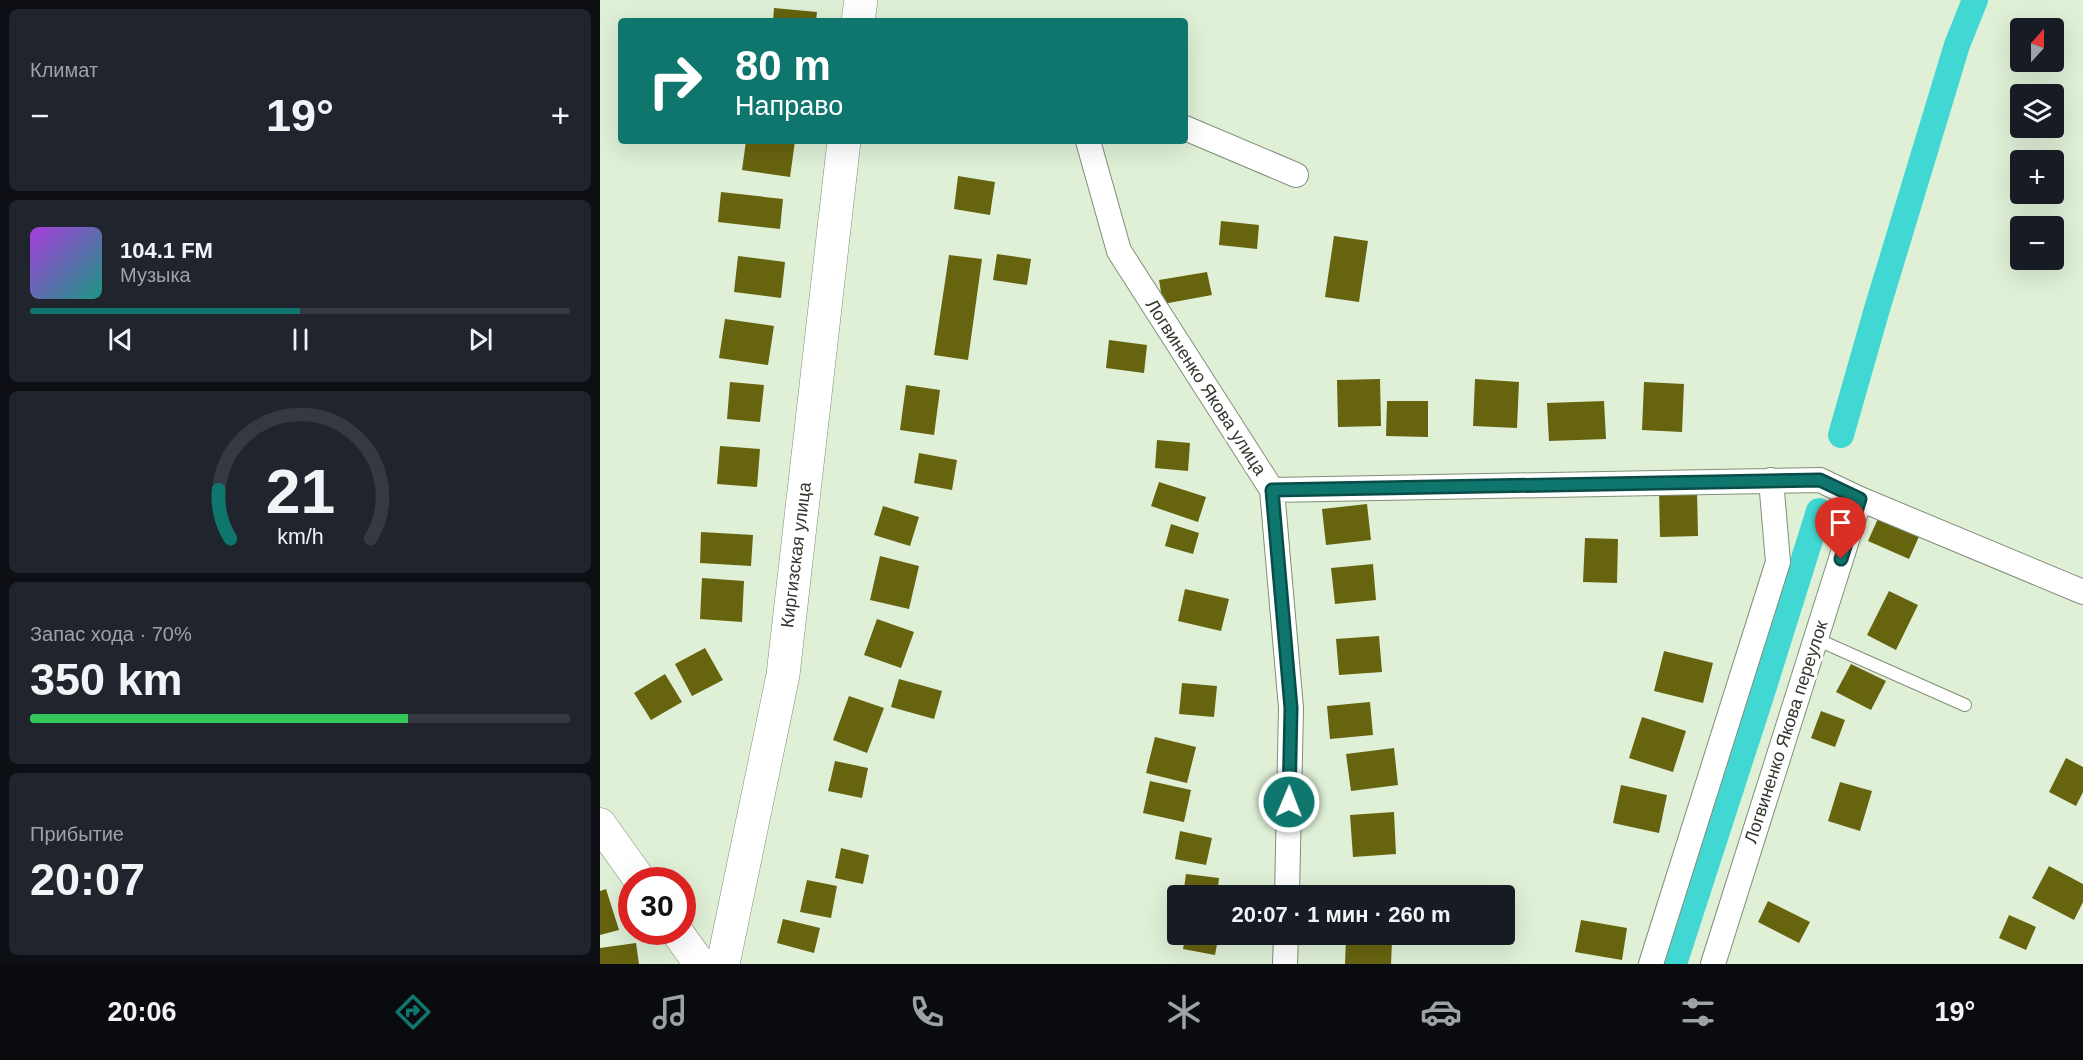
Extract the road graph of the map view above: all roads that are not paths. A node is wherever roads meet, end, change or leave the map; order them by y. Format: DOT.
graph roads {
  1 [pos="861,0"];
  2 [pos="858,18"];
  3 [pos="1188,129"];
  4 [pos="844,144"];
  5 [pos="1089,144"];
  6 [pos="1296,175"];
  7 [pos="1771,480"];
  8 [pos="1272,490"];
  9 [pos="1860,499"];
  10 [pos="2083,592"];
  11 [pos="1816,639"];
  12 [pos="1965,705"];
  13 [pos="600,824"];
  14 [pos="631,867"];
  15 [pos="1287,885"];
  16 [pos="686,945"];
  17 [pos="1286,945"];
  18 [pos="700,964"];
  19 [pos="723,964"];
  20 [pos="1285,964"];
  21 [pos="1651,964"];
  22 [pos="1713,964"];
  1 -- 2 [label="main road"];
  3 -- 6 [label="street"];
  4 -- 19 [label="main road, Киргизская улица"];
  5 -- 8 [label="street, Логвиненко Якова улица"];
  7 -- 8 [label="street"];
  7 -- 9 [label="street"];
  7 -- 21 [label="street"];
  8 -- 15 [label="street, Логвиненко Якова улица"];
  9 -- 10 [label="street"];
  9 -- 11 [label="street, Логвиненко Якова переулок"];
  11 -- 12 [label="lane"];
  11 -- 22 [label="street, Логвиненко Якова переулок"];
  13 -- 14 [label="street"];
  16 -- 18 [label="street"];
  17 -- 20 [label="street"];
}
